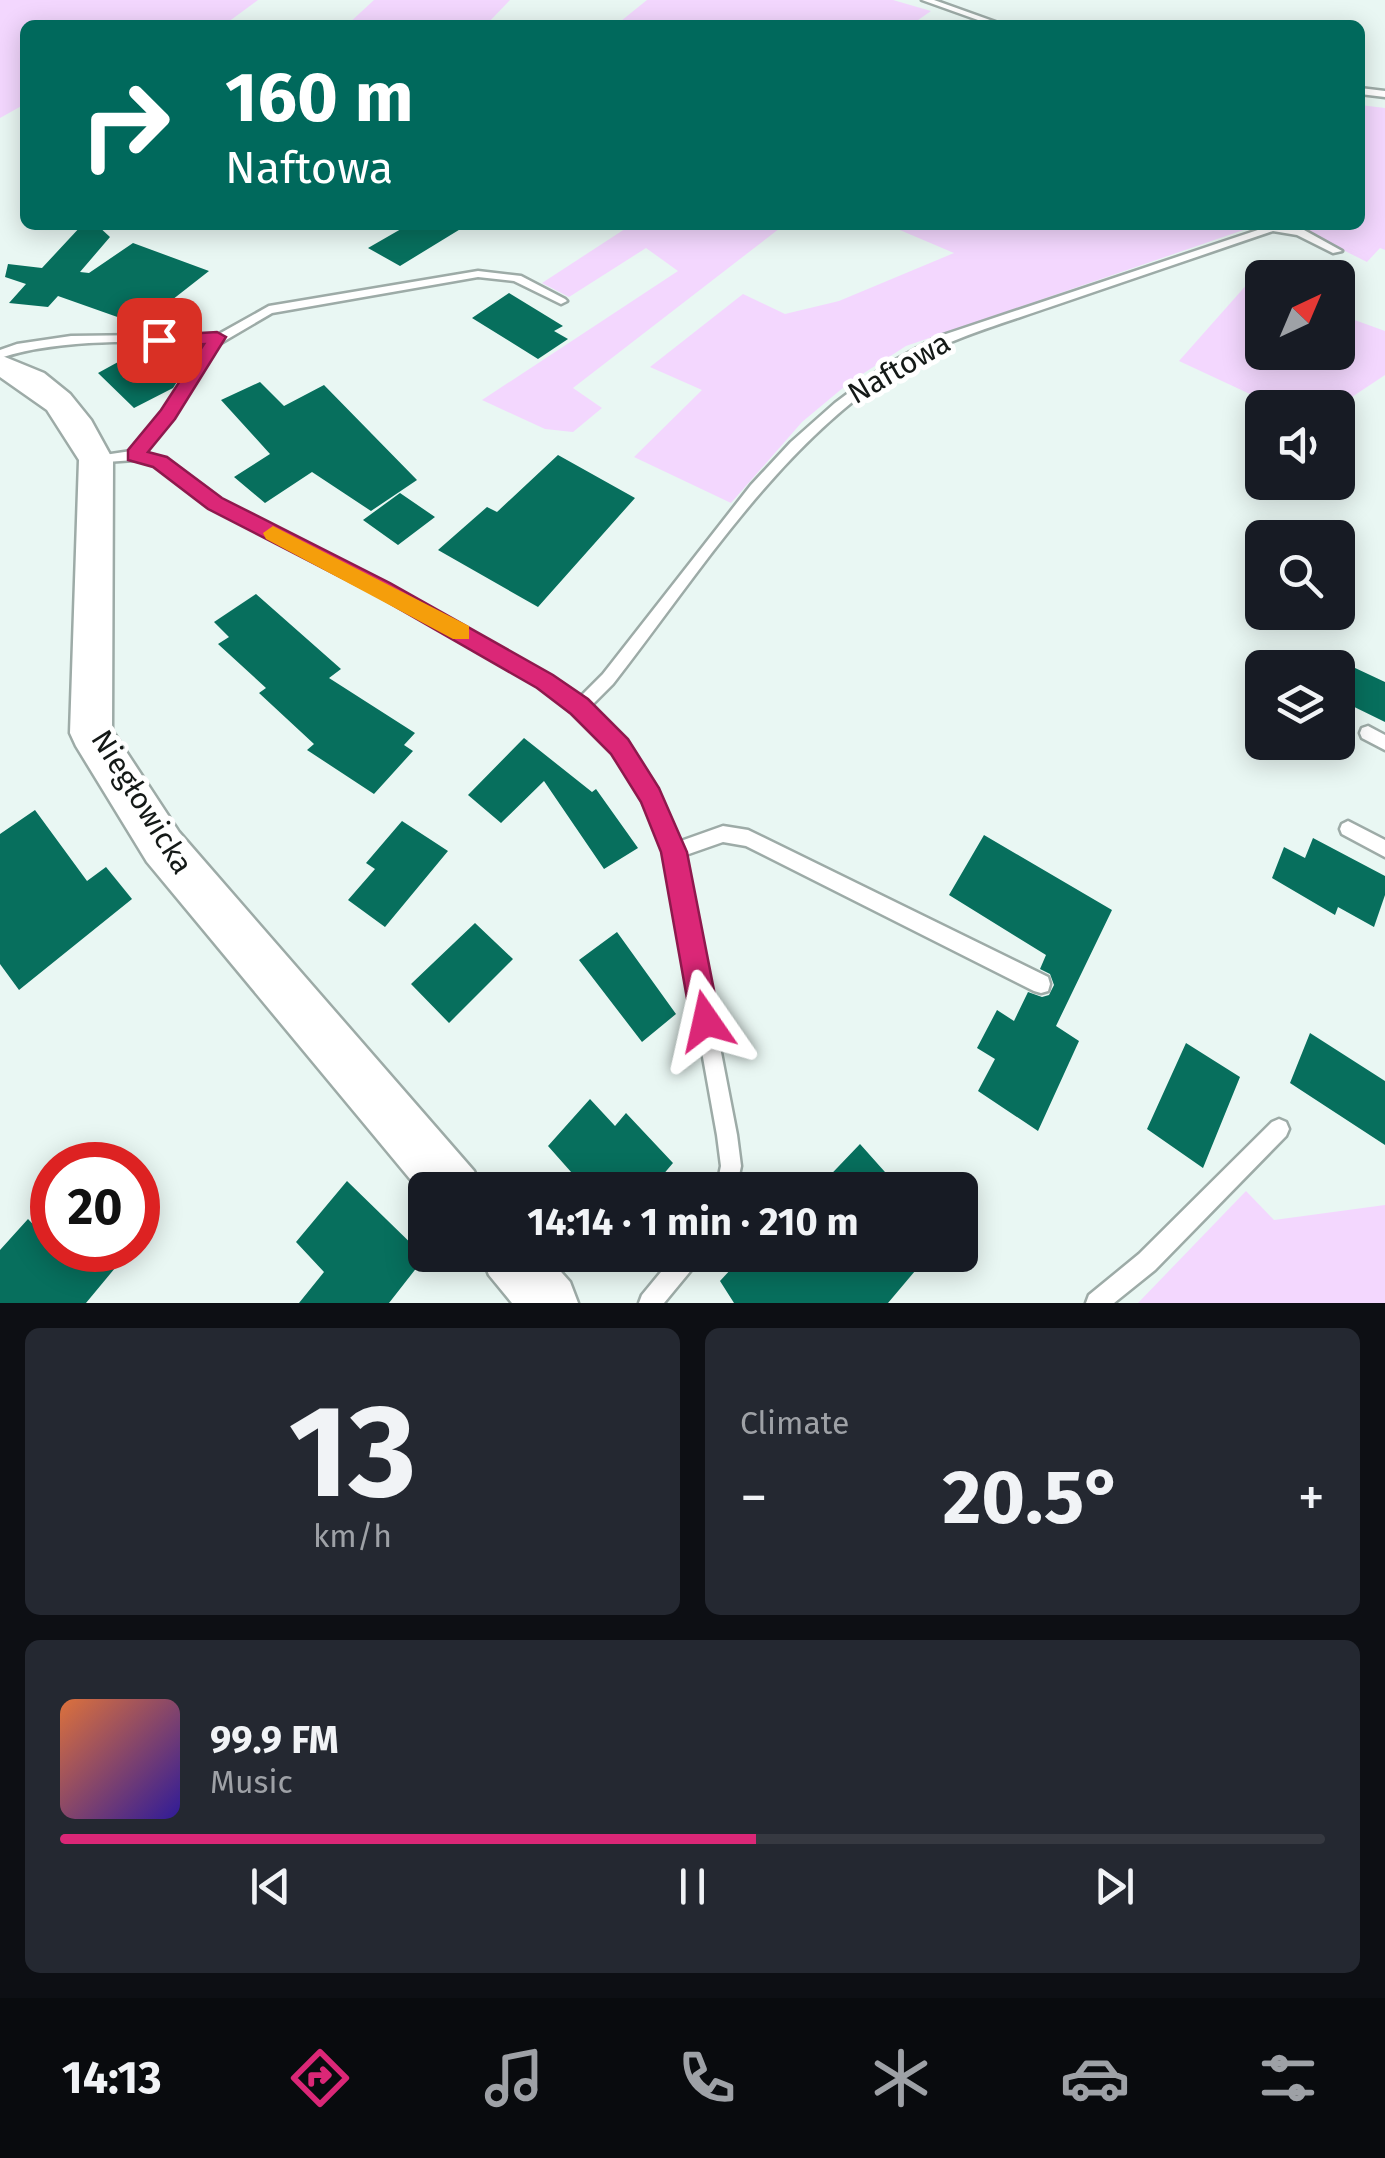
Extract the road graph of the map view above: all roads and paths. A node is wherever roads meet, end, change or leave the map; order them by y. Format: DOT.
graph roads {
  1 [pos="926,0"];
  2 [pos="985,20"];
  3 [pos="1265,230"];
  4 [pos="1293,230"];
  5 [pos="1337,251"];
  6 [pos="561,301"];
  7 [pos="217,337"];
  8 [pos="0,354"];
  9 [pos="0,365"];
  10 [pos="116,457"];
  11 [pos="580,706"];
  12 [pos="1368,734"];
  13 [pos="1385,743"];
  14 [pos="1348,829"];
  15 [pos="1385,850"];
  16 [pos="674,852"];
  17 [pos="1041,984"];
  18 [pos="1279,1130"];
  19 [pos="439,1172"];
  20 [pos="730,1172"];
  21 [pos="523,1272"];
  22 [pos="676,1272"];
  23 [pos="549,1303"];
  24 [pos="650,1303"];
  25 [pos="1097,1303"];
  1 -- 2 [label="lane"];
  3 -- 11 [label="lane, Naftowa"];
  4 -- 5 [label="lane, Naftowa"];
  6 -- 7 [label="lane"];
  7 -- 8 [label="lane"];
  7 -- 10 [label="lane"];
  9 -- 10 [label="street, Niegłowicka"];
  10 -- 11 [label="lane"];
  10 -- 19 [label="street, Niegłowicka"];
  11 -- 16 [label="lane"];
  12 -- 13 [label="lane"];
  14 -- 15 [label="lane"];
  16 -- 17 [label="lane"];
  16 -- 20 [label="lane"];
  18 -- 25 [label="lane"];
  21 -- 23 [label="street"];
  22 -- 24 [label="lane"];
}
